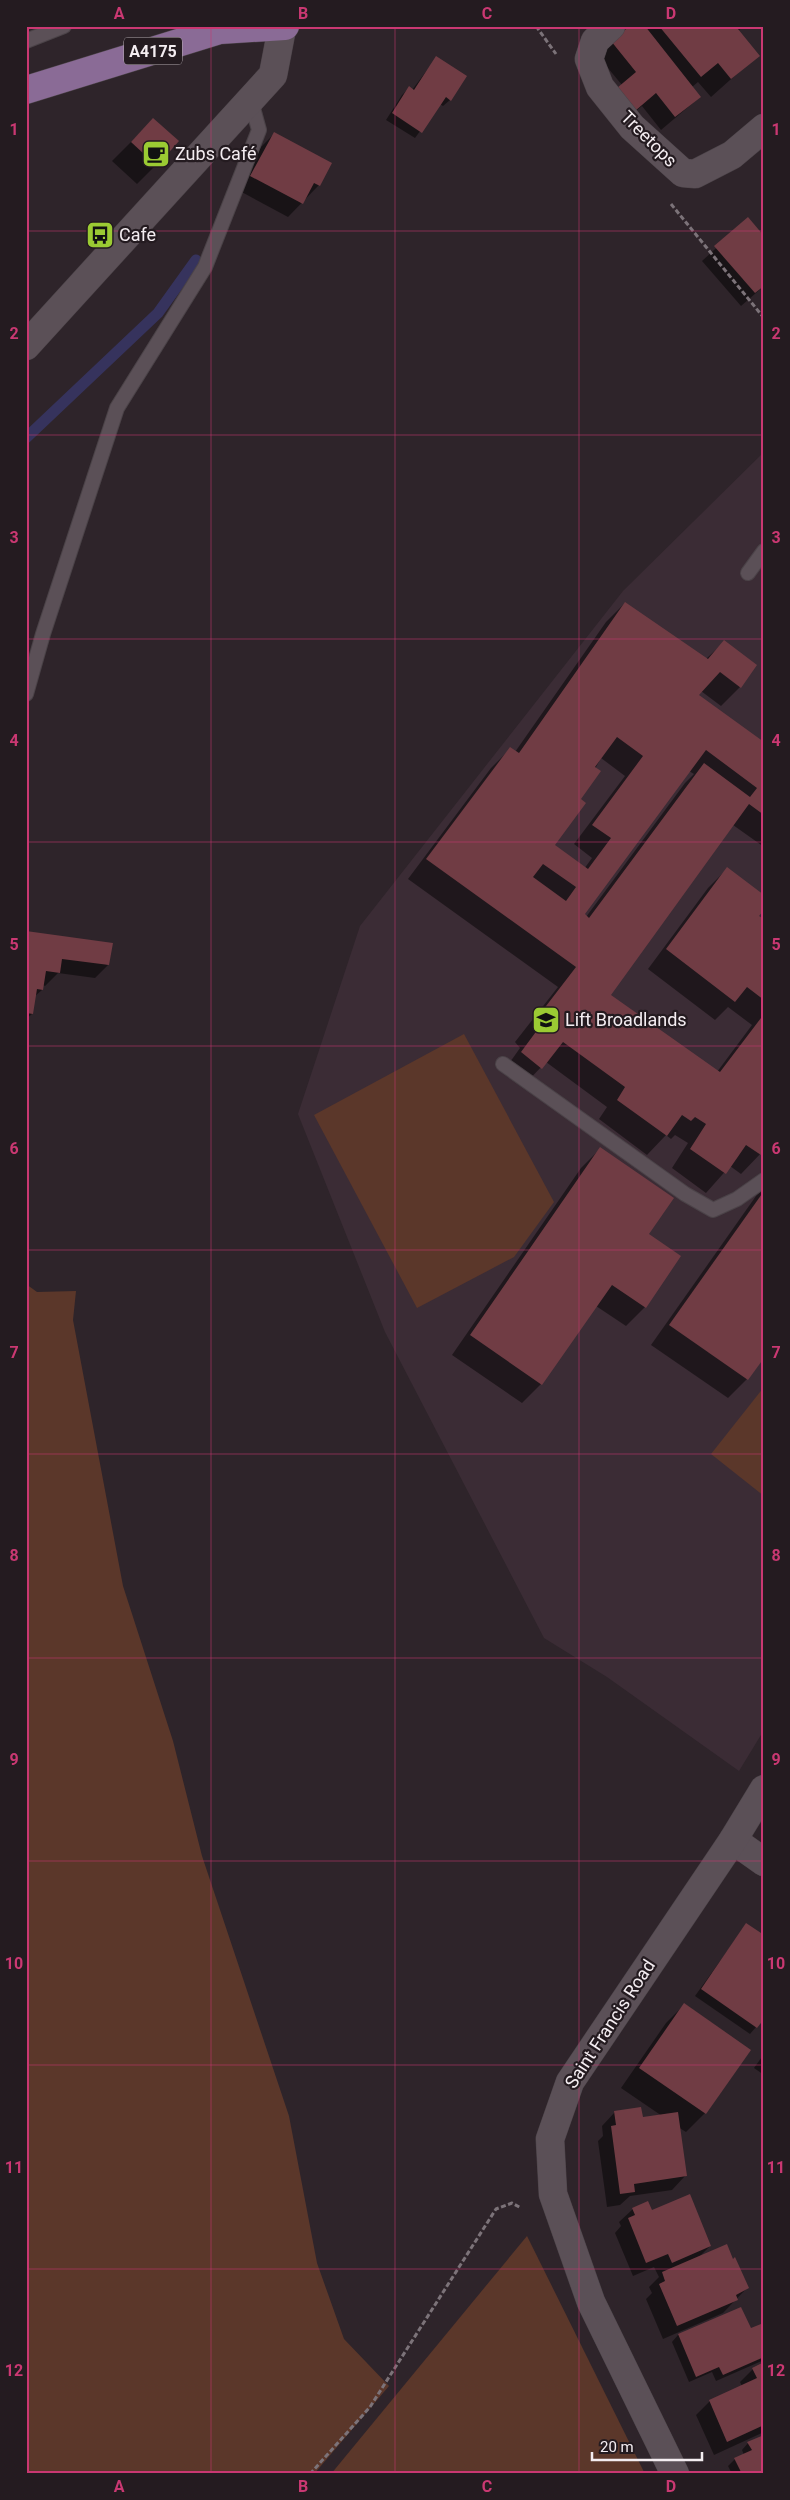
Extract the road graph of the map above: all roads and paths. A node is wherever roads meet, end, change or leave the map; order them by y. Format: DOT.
graph roads {
  1 [pos="64,26"];
  2 [pos="611,26"];
  3 [pos="284,27"];
  4 [pos="26,41"];
  5 [pos="26,90"];
  6 [pos="251,101"];
  7 [pos="764,128"];
  8 [pos="26,346"];
  9 [pos="764,551"];
  10 [pos="748,573"];
  11 [pos="26,694"];
  12 [pos="503,1064"];
  13 [pos="764,1180"];
  14 [pos="764,1789"];
  15 [pos="733,1840"];
  16 [pos="764,1862"];
  17 [pos="553,2194"];
  18 [pos="310,2474"];
  19 [pos="675,2474"];
  1 -- 4 [label="lane"];
  2 -- 7 [label="street, Treetops"];
  3 -- 5 [label="main road, A4175"];
  3 -- 6 [label="street"];
  6 -- 8 [label="street"];
  6 -- 11 [label="lane"];
  9 -- 10 [label="lane"];
  12 -- 13 [label="lane"];
  14 -- 15 [label="street, Saint Francis Road"];
  15 -- 16 [label="street"];
  15 -- 17 [label="street, Saint Francis Road"];
  17 -- 18 [label="path"];
  17 -- 19 [label="street, Saint Francis Road"];
}
